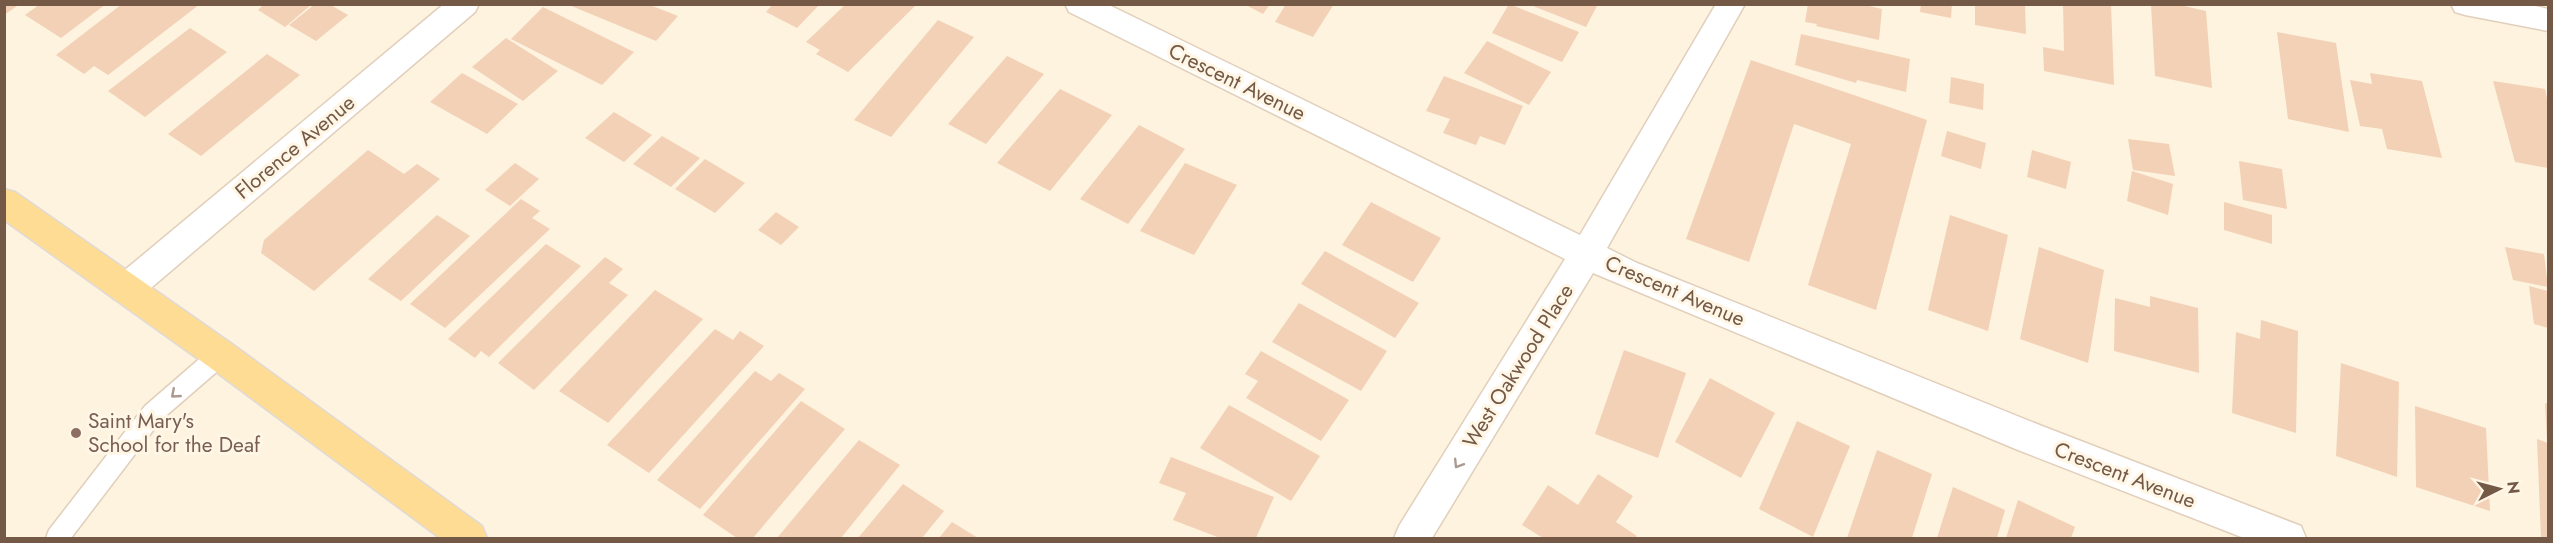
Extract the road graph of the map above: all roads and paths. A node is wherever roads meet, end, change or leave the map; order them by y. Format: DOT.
graph roads {
  1 [pos="465,4"];
  2 [pos="1079,4"];
  3 [pos="1731,4"];
  4 [pos="2465,4"];
  5 [pos="2548,20"];
  6 [pos="4,202"];
  7 [pos="1587,253"];
  8 [pos="126,289"];
  9 [pos="219,356"];
  10 [pos="57,538"];
  11 [pos="469,538"];
  12 [pos="1412,538"];
  13 [pos="2288,538"];
  1 -- 8 [label="street, Florence Avenue"];
  2 -- 7 [label="street, Crescent Avenue"];
  3 -- 7 [label="street, West Oakwood Place"];
  4 -- 5 [label="street"];
  6 -- 8 [label="main road"];
  7 -- 12 [label="street, West Oakwood Place, one-way"];
  7 -- 13 [label="street, Crescent Avenue"];
  8 -- 9 [label="main road"];
  9 -- 10 [label="lane, one-way"];
  9 -- 11 [label="main road"];
}
